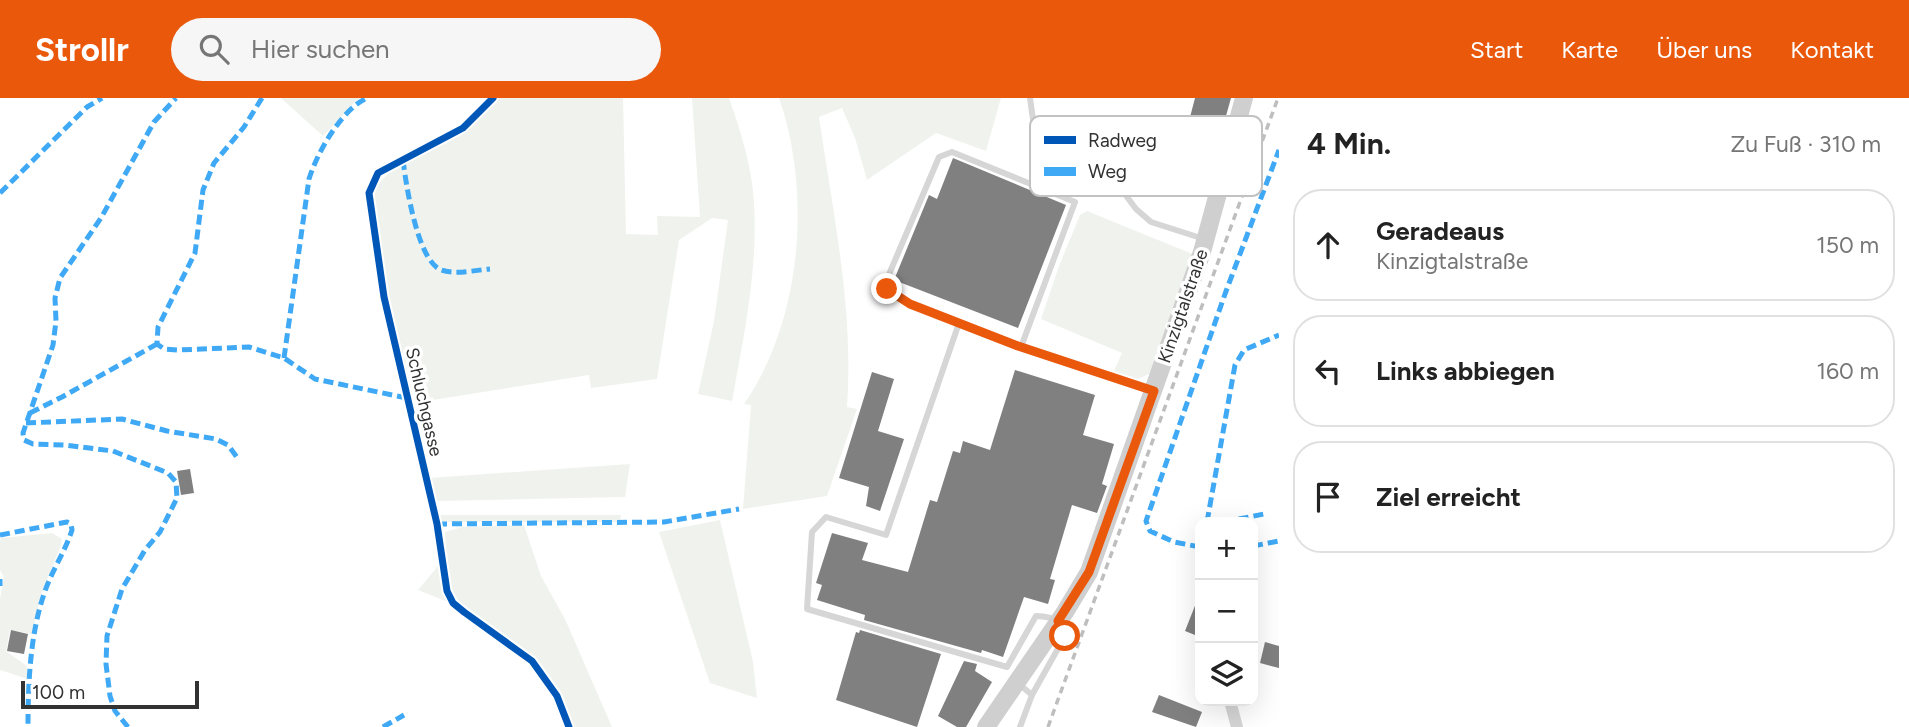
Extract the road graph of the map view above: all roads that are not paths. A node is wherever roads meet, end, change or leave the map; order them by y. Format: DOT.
graph roads {
  1 [pos="493,98"];
  2 [pos="1030,98"];
  3 [pos="1244,98"];
  4 [pos="1032,116"];
  5 [pos="1239,116"];
  6 [pos="1030,184"];
  7 [pos="1060,196"];
  8 [pos="1126,196"];
  9 [pos="1218,196"];
  10 [pos="1206,239"];
  11 [pos="959,323"];
  12 [pos="1021,347"];
  13 [pos="1154,391"];
  14 [pos="1058,621"];
  15 [pos="1016,681"];
  16 [pos="1032,695"];
  17 [pos="1231,706"];
  18 [pos="569,727"];
  19 [pos="986,727"];
  20 [pos="1020,727"];
  21 [pos="1237,727"];
  1 -- 18 [label="lane, Schluchgasse"];
  2 -- 4 [label="lane"];
  3 -- 5 [label="main road, Kinzigtalstraße"];
  6 -- 11 [label="lane"];
  7 -- 12 [label="lane"];
  8 -- 10 [label="lane"];
  9 -- 10 [label="main road, Kinzigtalstraße"];
  10 -- 13 [label="main road, Kinzigtalstraße"];
  11 -- 12 [label="lane"];
  11 -- 14 [label="lane"];
  12 -- 13 [label="lane"];
  13 -- 14 [label="main road, Kinzigtalstraße"];
  14 -- 15 [label="main road, Kinzigtalstraße"];
  14 -- 16 [label="lane"];
  15 -- 16 [label="lane"];
  15 -- 19 [label="main road, Kinzigtalstraße"];
  16 -- 20 [label="lane"];
  17 -- 21 [label="street"];
}
